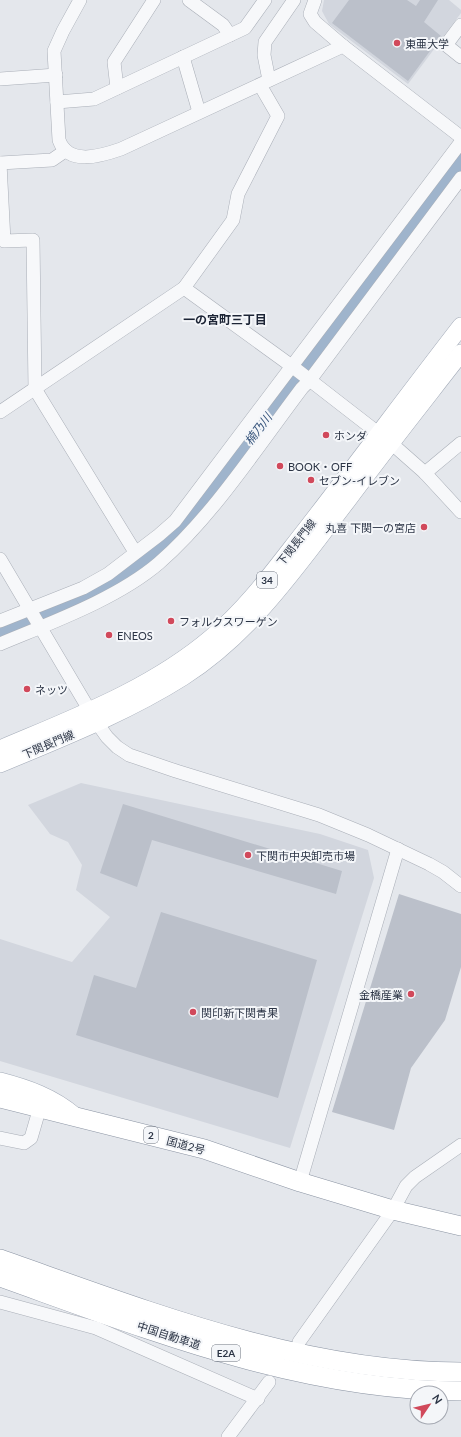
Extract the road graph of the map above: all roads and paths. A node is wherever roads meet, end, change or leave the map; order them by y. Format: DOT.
graph roads {
  1 [pos="80,0"];
  2 [pos="154,0"];
  3 [pos="189,0"];
  4 [pos="265,0"];
  5 [pos="294,0"];
  6 [pos="315,0"];
  7 [pos="461,25"];
  8 [pos="230,35"];
  9 [pos="343,46"];
  10 [pos="183,57"];
  11 [pos="461,57"];
  12 [pos="56,75"];
  13 [pos="0,79"];
  14 [pos="264,82"];
  15 [pos="117,88"];
  16 [pos="57,102"];
  17 [pos="199,112"];
  18 [pos="461,137"];
  19 [pos="461,142"];
  20 [pos="65,151"];
  21 [pos="0,163"];
  22 [pos="461,178"];
  23 [pos="184,288"];
  24 [pos="461,326"];
  25 [pos="461,353"];
  26 [pos="295,368"];
  27 [pos="309,379"];
  28 [pos="35,389"];
  29 [pos="0,412"];
  30 [pos="385,439"];
  31 [pos="461,444"];
  32 [pos="425,473"];
  33 [pos="461,512"];
  34 [pos="135,552"];
  35 [pos="0,559"];
  36 [pos="30,610"];
  37 [pos="0,621"];
  38 [pos="40,626"];
  39 [pos="0,644"];
  40 [pos="94,716"];
  41 [pos="0,749"];
  42 [pos="0,764"];
  43 [pos="398,850"];
  44 [pos="461,886"];
  45 [pos="0,1081"];
  46 [pos="0,1098"];
  47 [pos="0,1110"];
  48 [pos="38,1113"];
  49 [pos="74,1116"];
  50 [pos="0,1138"];
  51 [pos="461,1145"];
  52 [pos="300,1182"];
  53 [pos="393,1210"];
  54 [pos="461,1226"];
  55 [pos="0,1259"];
  56 [pos="0,1277"];
  57 [pos="0,1302"];
  58 [pos="299,1342"];
  59 [pos="461,1372"];
  60 [pos="269,1382"];
  61 [pos="461,1391"];
  62 [pos="258,1399"];
  63 [pos="228,1437"];
  1 -- 12 [label="street"];
  2 -- 15 [label="street"];
  3 -- 8 [label="street"];
  4 -- 8 [label="street"];
  5 -- 14 [label="street"];
  6 -- 9 [label="street"];
  7 -- 11 [label="street"];
  8 -- 10 [label="street"];
  9 -- 14 [label="street"];
  9 -- 18 [label="street"];
  10 -- 15 [label="street"];
  10 -- 17 [label="street"];
  12 -- 13 [label="street"];
  12 -- 16 [label="street"];
  14 -- 17 [label="street"];
  14 -- 23 [label="street"];
  15 -- 16 [label="street"];
  16 -- 20 [label="street"];
  17 -- 20 [label="street"];
  19 -- 26 [label="street"];
  20 -- 21 [label="street"];
  21 -- 28 [label="street"];
  22 -- 27 [label="street"];
  23 -- 26 [label="street"];
  23 -- 28 [label="street"];
  24 -- 30 [label="main road, 下関長門線 / 34"];
  25 -- 30 [label="main road, 下関長門線 / 34"];
  26 -- 27 [label="street"];
  26 -- 34 [label="street"];
  27 -- 30 [label="street"];
  27 -- 38 [label="street"];
  28 -- 29 [label="street"];
  28 -- 34 [label="street"];
  30 -- 32 [label="street"];
  30 -- 40 [label="main road, 下関長門線 / 34"];
  31 -- 32 [label="street"];
  32 -- 33 [label="street"];
  34 -- 36 [label="street"];
  35 -- 36 [label="street"];
  36 -- 37 [label="street"];
  36 -- 38 [label="street"];
  38 -- 39 [label="street"];
  38 -- 40 [label="street"];
  40 -- 41 [label="main road, 下関長門線 / 34"];
  40 -- 42 [label="main road, 下関長門線 / 34"];
  40 -- 43 [label="street"];
  43 -- 44 [label="street"];
  43 -- 52 [label="street"];
  45 -- 49 [label="main road"];
  46 -- 48 [label="highway, 国道2号 / 2"];
  47 -- 48 [label="highway, 国道2号 / 2"];
  48 -- 49 [label="highway, 国道2号 / 2"];
  48 -- 50 [label="street"];
  48 -- 52 [label="highway, 国道2号 / 2"];
  49 -- 52 [label="highway, 国道2号 / 2"];
  51 -- 53 [label="street"];
  52 -- 53 [label="highway, 国道2号 / 2"];
  53 -- 54 [label="highway, 国道2号 / 2"];
  53 -- 58 [label="street"];
  55 -- 59 [label="highway, 中国自動車道 / E2A"];
  56 -- 61 [label="highway, 中国自動車道 / E2A"];
  57 -- 62 [label="street"];
  60 -- 62 [label="street"];
  62 -- 63 [label="street"];
}
